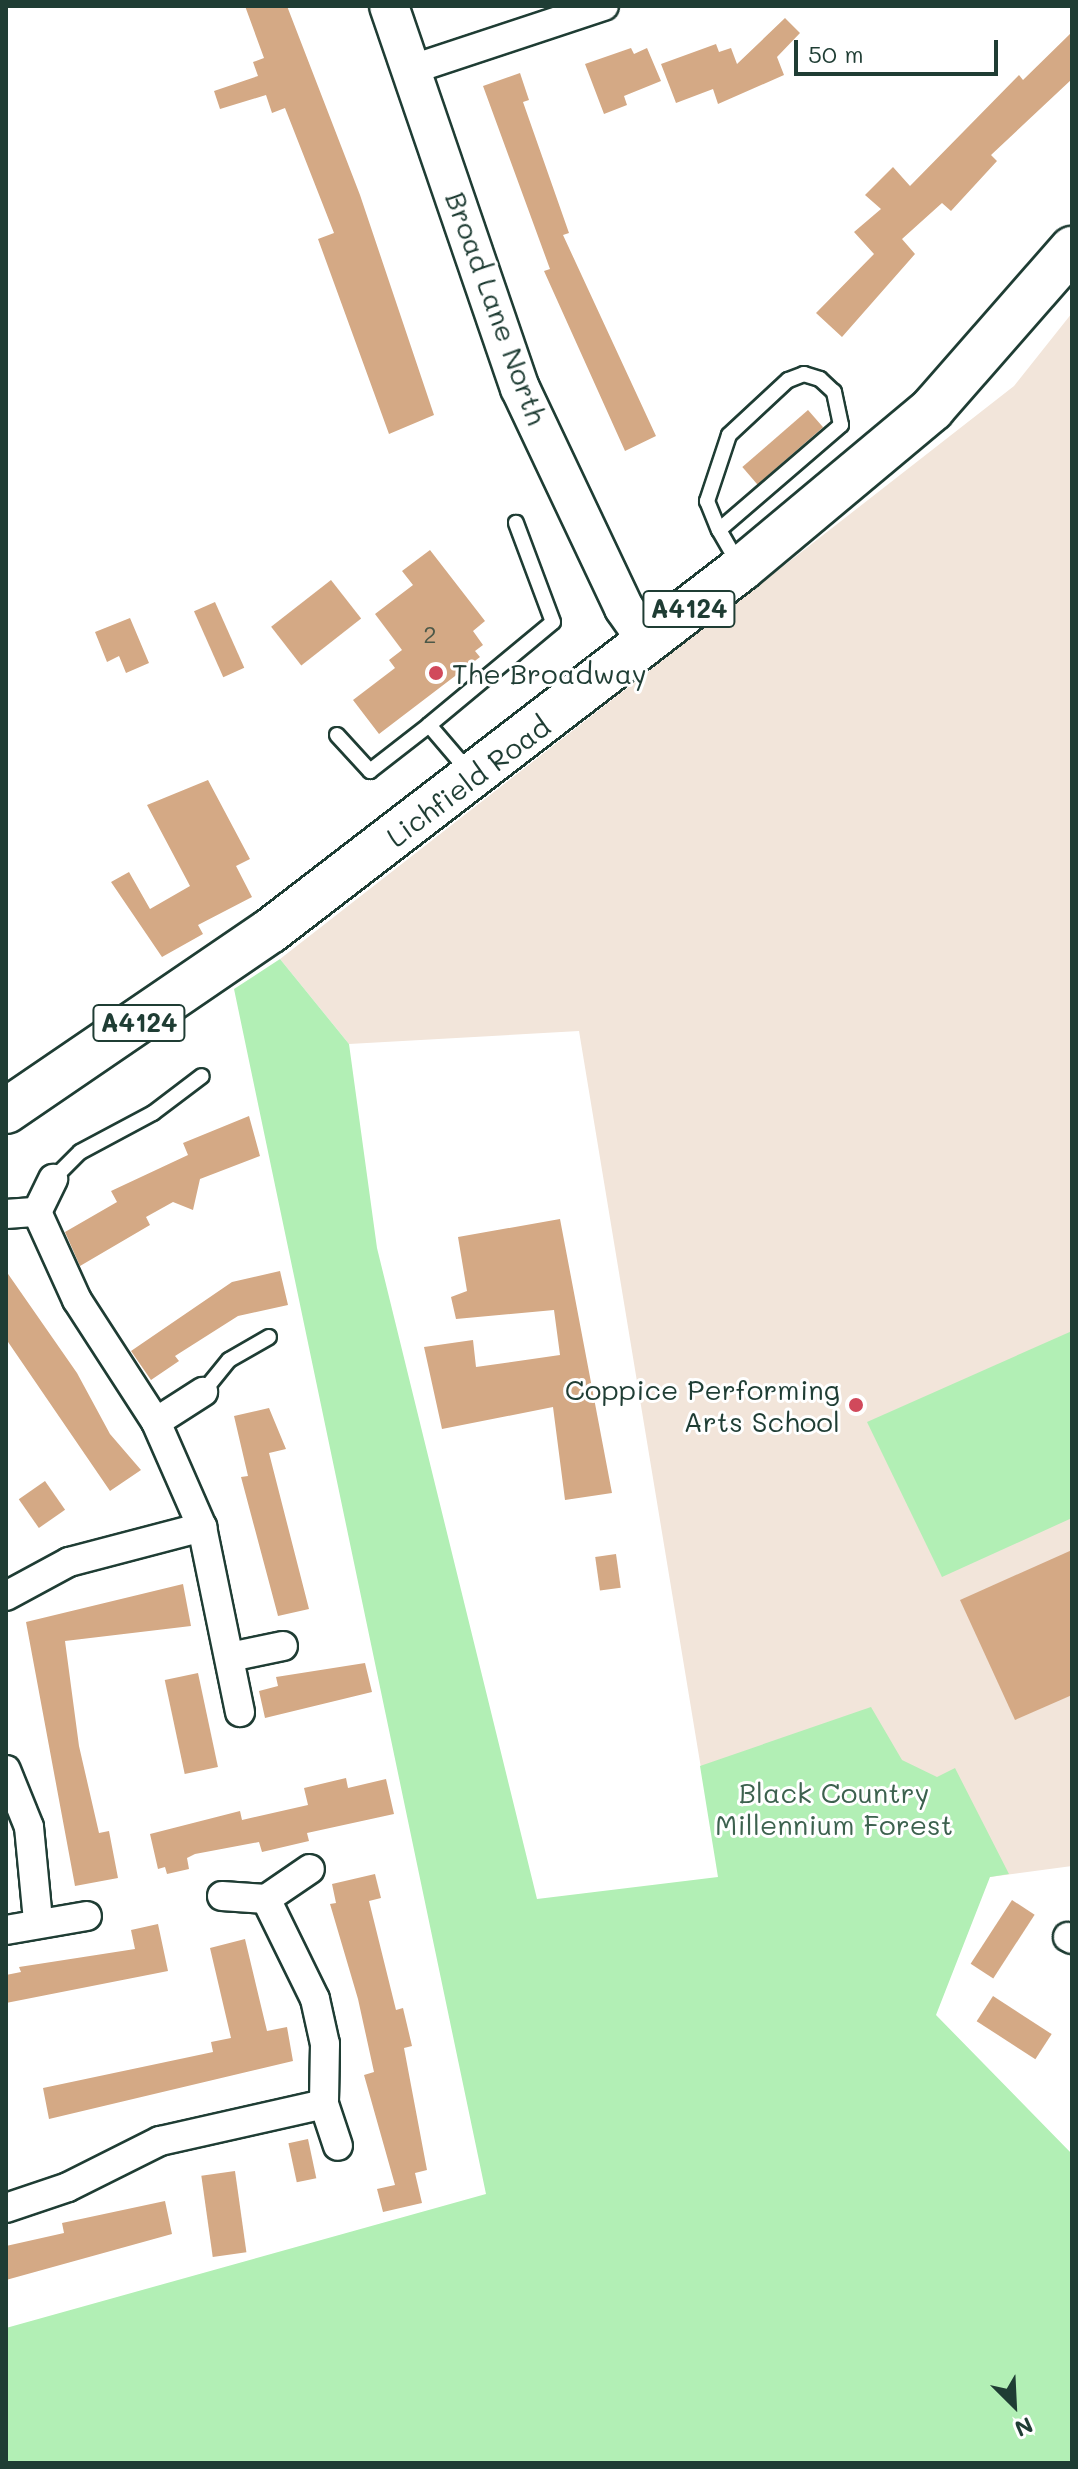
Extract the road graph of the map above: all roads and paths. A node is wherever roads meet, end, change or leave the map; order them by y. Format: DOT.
graph roads {
  1 [pos="389,6"];
  2 [pos="604,6"];
  3 [pos="413,69"];
  4 [pos="1072,249"];
  5 [pos="516,523"];
  6 [pos="719,530"];
  7 [pos="742,568"];
  8 [pos="648,642"];
  9 [pos="429,725"];
  10 [pos="337,735"];
  11 [pos="473,776"];
  12 [pos="202,1076"];
  13 [pos="6,1111"];
  14 [pos="53,1179"];
  15 [pos="37,1212"];
  16 [pos="6,1214"];
  17 [pos="269,1337"];
  18 [pos="203,1392"];
  19 [pos="156,1422"];
  20 [pos="202,1527"];
  21 [pos="6,1596"];
  22 [pos="283,1646"];
  23 [pos="230,1657"];
  24 [pos="240,1712"];
  25 [pos="6,1770"];
  26 [pos="310,1869"];
  27 [pos="222,1896"];
  28 [pos="266,1899"];
  29 [pos="87,1916"];
  30 [pos="38,1921"];
  31 [pos="6,1930"];
  32 [pos="324,2104"];
  33 [pos="338,2146"];
  34 [pos="6,2208"];
  1 -- 3 [label="street, Broad Lane North"];
  2 -- 3 [label="street"];
  3 -- 8 [label="street, Broad Lane North"];
  4 -- 7 [label="main road, Lichfield Road / A4124"];
  5 -- 9 [label="lane"];
  6 -- 6 [label="lane"];
  6 -- 7 [label="lane"];
  7 -- 8 [label="main road, Lichfield Road / A4124"];
  8 -- 11 [label="main road, Lichfield Road / A4124"];
  9 -- 10 [label="lane"];
  9 -- 11 [label="lane"];
  11 -- 13 [label="main road, Lichfield Road / A4124"];
  12 -- 14 [label="lane"];
  14 -- 15 [label="street"];
  15 -- 16 [label="street"];
  15 -- 19 [label="street"];
  17 -- 18 [label="lane"];
  18 -- 19 [label="street"];
  19 -- 20 [label="street"];
  20 -- 21 [label="street"];
  20 -- 23 [label="street"];
  22 -- 23 [label="street"];
  23 -- 24 [label="street"];
  25 -- 30 [label="street"];
  26 -- 28 [label="street"];
  27 -- 28 [label="street"];
  28 -- 32 [label="street"];
  29 -- 30 [label="street"];
  30 -- 31 [label="street"];
  32 -- 33 [label="street"];
  32 -- 34 [label="street"];
}
